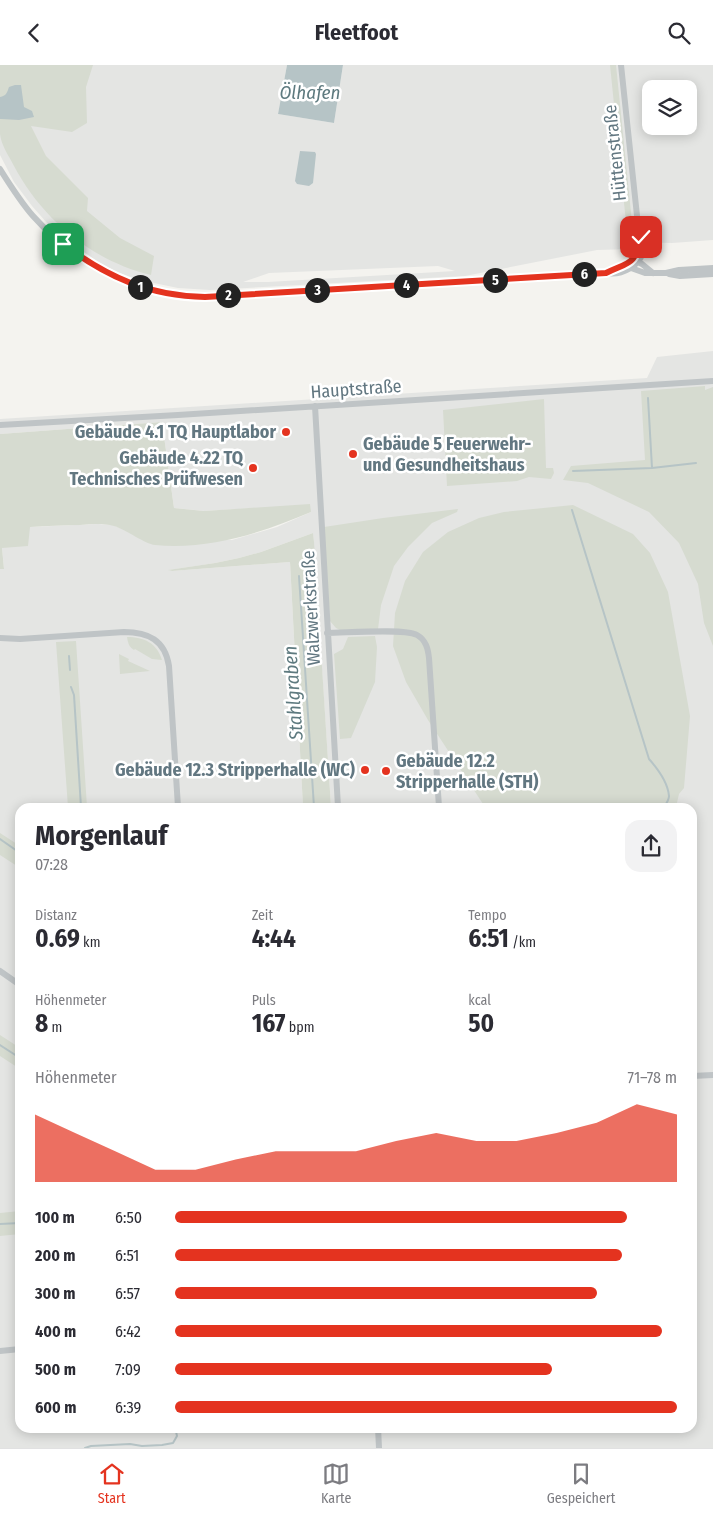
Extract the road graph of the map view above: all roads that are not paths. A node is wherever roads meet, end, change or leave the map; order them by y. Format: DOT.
graph roads {
  1 [pos="621,65"];
  2 [pos="0,169"];
  3 [pos="0,178"];
  4 [pos="10,185"];
  5 [pos="633,264"];
  6 [pos="713,268"];
  7 [pos="666,273"];
  8 [pos="713,274"];
  9 [pos="713,381"];
  10 [pos="314,406"];
  11 [pos="0,425"];
  12 [pos="327,633"];
  13 [pos="0,638"];
  14 [pos="20,639"];
  15 [pos="0,642"];
  16 [pos="178,803"];
  17 [pos="338,803"];
  18 [pos="439,803"];
  19 [pos="0,971"];
  20 [pos="15,982"];
  21 [pos="713,1075"];
  22 [pos="697,1076"];
  23 [pos="15,1350"];
  24 [pos="0,1351"];
  25 [pos="378,1433"];
  26 [pos="379,1448"];
  1 -- 5 [label="street, Hüttenstraße"];
  2 -- 4 [label="street"];
  3 -- 4 [label="street"];
  4 -- 5 [label="street"];
  5 -- 7 [label="street"];
  6 -- 7 [label="street"];
  7 -- 8 [label="street"];
  9 -- 10 [label="street, Hauptstraße"];
  10 -- 11 [label="street, Hauptstraße"];
  10 -- 12 [label="street, Walzwerkstraße"];
  12 -- 17 [label="street, Walzwerkstraße"];
  12 -- 18 [label="street"];
  13 -- 14 [label="street"];
  14 -- 15 [label="street"];
  14 -- 16 [label="street"];
  19 -- 20 [label="street"];
  21 -- 22 [label="street"];
  23 -- 24 [label="street"];
  25 -- 26 [label="street"];
}
